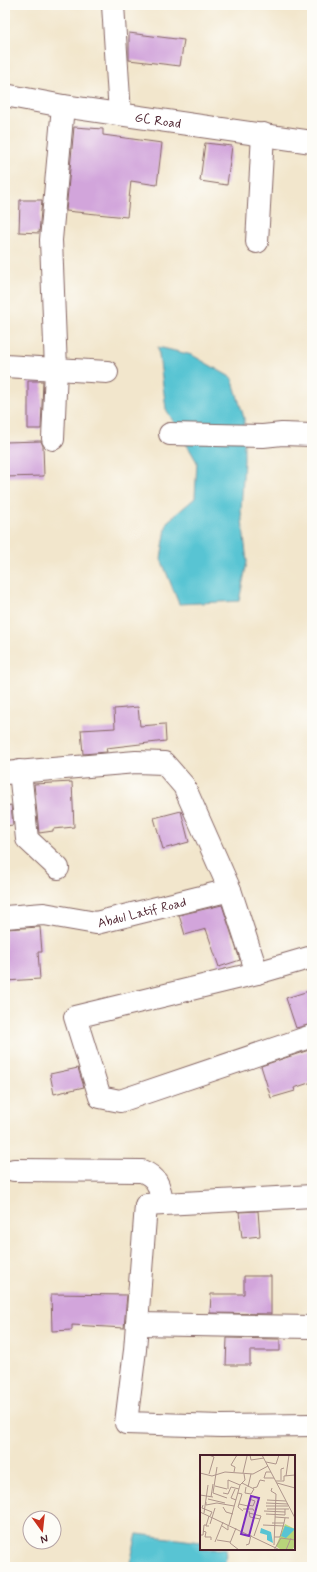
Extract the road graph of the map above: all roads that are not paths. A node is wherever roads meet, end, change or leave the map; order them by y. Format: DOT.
graph roads {
  1 [pos="114,5"];
  2 [pos="5,95"];
  3 [pos="63,106"];
  4 [pos="120,114"];
  5 [pos="263,134"];
  6 [pos="312,142"];
  7 [pos="257,242"];
  8 [pos="5,366"];
  9 [pos="56,369"];
  10 [pos="107,372"];
  11 [pos="170,434"];
  12 [pos="312,435"];
  13 [pos="53,439"];
  14 [pos="13,772"];
  15 [pos="58,868"];
  16 [pos="230,890"];
  17 [pos="5,917"];
  18 [pos="312,957"];
  19 [pos="257,973"];
  20 [pos="312,1036"];
  21 [pos="14,1170"];
  22 [pos="312,1196"];
  23 [pos="163,1204"];
  24 [pos="137,1324"];
  25 [pos="312,1327"];
  26 [pos="312,1425"];
  1 -- 4 [label="street"];
  2 -- 3 [label="street, GC Road"];
  3 -- 4 [label="street, GC Road"];
  3 -- 9 [label="street"];
  4 -- 5 [label="street, GC Road"];
  5 -- 6 [label="street, GC Road"];
  5 -- 7 [label="street"];
  8 -- 9 [label="street"];
  9 -- 10 [label="street"];
  9 -- 13 [label="street"];
  11 -- 12 [label="street"];
  14 -- 15 [label="street"];
  14 -- 16 [label="street"];
  16 -- 17 [label="street, Abdul Latif Road"];
  16 -- 19 [label="street"];
  18 -- 19 [label="street"];
  19 -- 20 [label="street"];
  21 -- 23 [label="street"];
  22 -- 23 [label="street"];
  23 -- 24 [label="street"];
  24 -- 25 [label="street"];
  24 -- 26 [label="street"];
}
